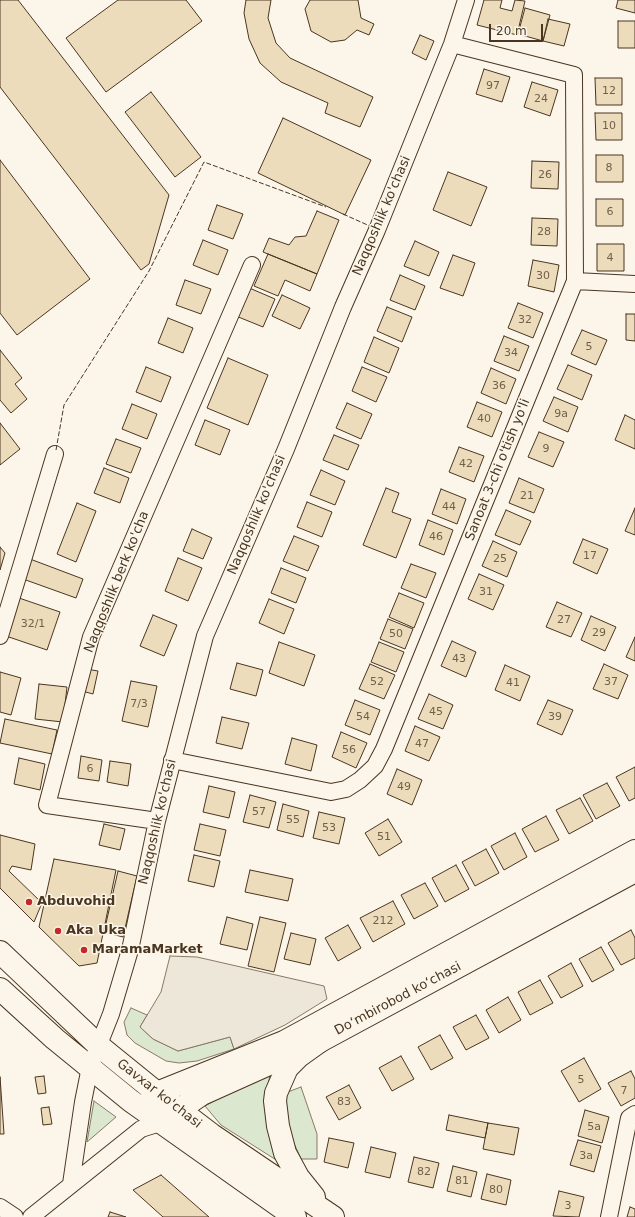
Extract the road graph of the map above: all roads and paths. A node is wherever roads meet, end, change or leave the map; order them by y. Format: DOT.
graph roads {
  1 [pos="466,0"];
  2 [pos="452,44"];
  3 [pos="252,265"];
  4 [pos="576,281"];
  5 [pos="635,284"];
  6 [pos="55,454"];
  7 [pos="0,636"];
  8 [pos="172,760"];
  9 [pos="157,821"];
  10 [pos="635,851"];
  11 [pos="635,871"];
  12 [pos="0,952"];
  13 [pos="0,989"];
  14 [pos="320,1041"];
  15 [pos="99,1046"];
  16 [pos="90,1067"];
  17 [pos="178,1109"];
  18 [pos="150,1114"];
  19 [pos="635,1114"];
  20 [pos="71,1184"];
  21 [pos="0,1207"];
  22 [pos="15,1217"];
  23 [pos="31,1217"];
  24 [pos="295,1217"];
  25 [pos="333,1217"];
  26 [pos="610,1217"];
  1 -- 2 [label="street, Naqqoshlik ko'chasi"];
  2 -- 4 [label="street, Sanoat 3-chi o'tish yo'li"];
  2 -- 8 [label="street, Naqqoshlik ko'chasi"];
  3 -- 9 [label="street, Naqqoshlik berk ko'cha"];
  4 -- 5 [label="street"];
  4 -- 8 [label="street, Sanoat 3-chi o'tish yo'li"];
  6 -- 7 [label="street"];
  8 -- 9 [label="street, Naqqoshlik ko'chasi"];
  9 -- 15 [label="street, Naqqoshlik ko'chasi"];
  10 -- 18 [label="main road, Doʻmbirobod koʻchasi"];
  11 -- 14 [label="main road, Doʻmbirobod koʻchasi"];
  12 -- 15 [label="main road, Gavxar ko'chasi"];
  13 -- 16 [label="main road, Gavxar ko'chasi"];
  14 -- 17 [label="main road, Doʻmbirobod koʻchasi"];
  14 -- 25 [label="main road"];
  15 -- 16 [label="street, Naqqoshlik ko'chasi"];
  15 -- 18 [label="main road, Gavxar ko'chasi"];
  16 -- 18 [label="main road, Gavxar ko'chasi"];
  16 -- 20 [label="street, Naqqoshlik ko'chasi"];
  17 -- 18 [label="main road, Doʻmbirobod koʻchasi"];
  17 -- 25 [label="main road, Gavxar ko'chasi"];
  18 -- 20 [label="street"];
  18 -- 24 [label="main road, Gavxar ko'chasi"];
  19 -- 26 [label="street"];
  20 -- 23 [label="street"];
  21 -- 22 [label="street"];
}
